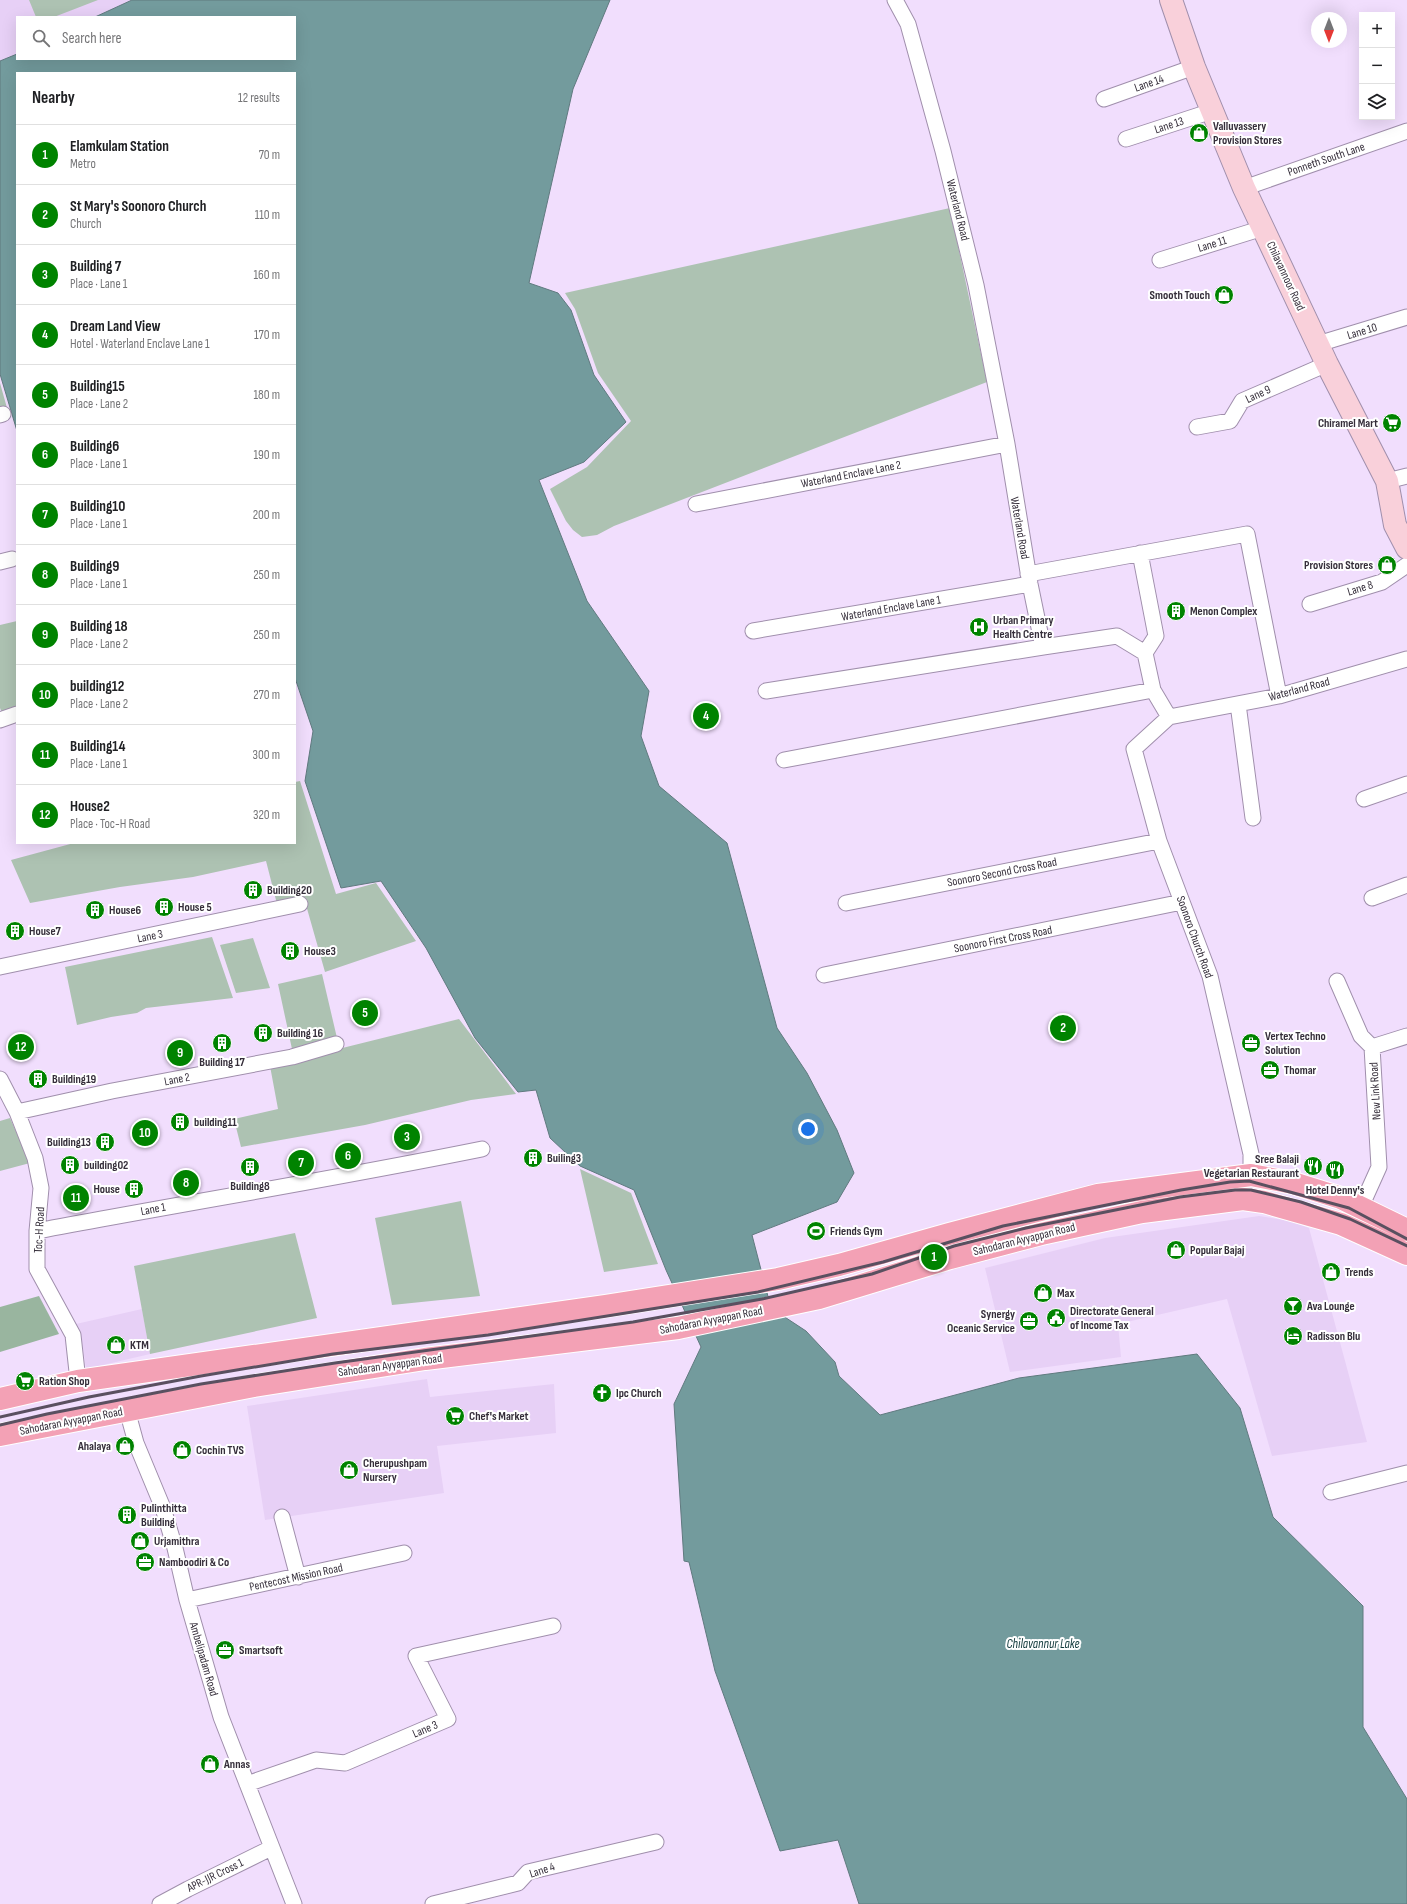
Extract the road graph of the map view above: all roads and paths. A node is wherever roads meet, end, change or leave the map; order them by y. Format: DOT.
graph roads {
  1 [pos="895,0"];
  2 [pos="1171,0"];
  3 [pos="1194,67"];
  4 [pos="1104,99"];
  5 [pos="1212,111"];
  6 [pos="1407,131"];
  7 [pos="1126,139"];
  8 [pos="1244,188"];
  9 [pos="1264,228"];
  10 [pos="1160,260"];
  11 [pos="1407,317"];
  12 [pos="1318,344"];
  13 [pos="1327,364"];
  14 [pos="1197,427"];
  15 [pos="1007,444"];
  16 [pos="1397,478"];
  17 [pos="696,504"];
  18 [pos="1407,548"];
  19 [pos="1140,553"];
  20 [pos="1407,565"];
  21 [pos="1029,579"];
  22 [pos="1310,604"];
  23 [pos="753,631"];
  24 [pos="1043,647"];
  25 [pos="1146,653"];
  26 [pos="1407,659"];
  27 [pos="1153,690"];
  28 [pos="766,691"];
  29 [pos="1279,696"];
  30 [pos="1238,704"];
  31 [pos="16,714"];
  32 [pos="1169,717"];
  33 [pos="0,720"];
  34 [pos="784,760"];
  35 [pos="1407,784"];
  36 [pos="1364,799"];
  37 [pos="1253,818"];
  38 [pos="1159,841"];
  39 [pos="1407,885"];
  40 [pos="1372,898"];
  41 [pos="1182,902"];
  42 [pos="846,903"];
  43 [pos="300,904"];
  44 [pos="0,967"];
  45 [pos="824,975"];
  46 [pos="1337,981"];
  47 [pos="1407,1036"];
  48 [pos="336,1044"];
  49 [pos="1372,1047"];
  50 [pos="0,1079"];
  51 [pos="18,1112"];
  52 [pos="482,1149"];
  53 [pos="1251,1175"];
  54 [pos="1361,1207"];
  55 [pos="1407,1230"];
  56 [pos="37,1231"];
  57 [pos="1407,1254"];
  58 [pos="248,1357"];
  59 [pos="78,1381"];
  60 [pos="254,1386"];
  61 [pos="0,1398"];
  62 [pos="127,1410"];
  63 [pos="0,1435"];
  64 [pos="1407,1472"];
  65 [pos="1331,1492"];
  66 [pos="282,1518"];
  67 [pos="404,1553"];
  68 [pos="298,1577"];
  69 [pos="187,1600"];
  70 [pos="553,1626"];
  71 [pos="247,1784"];
  72 [pos="656,1842"];
  73 [pos="271,1848"];
  74 [pos="160,1904"];
  75 [pos="294,1904"];
  76 [pos="432,1904"];
  1 -- 15 [label="street, Waterland Road"];
  2 -- 3 [label="street, Chilavannoor Road"];
  3 -- 4 [label="street, Lane 14"];
  3 -- 5 [label="street, Chilavannoor Road"];
  5 -- 7 [label="street, Lane 13"];
  5 -- 8 [label="street, Chilavannoor Road"];
  6 -- 8 [label="street, Ponneth South Lane"];
  8 -- 9 [label="street, Chilavannoor Road"];
  9 -- 10 [label="street, Lane 11"];
  9 -- 12 [label="street, Chilavannoor Road"];
  11 -- 12 [label="street, Lane 10"];
  12 -- 13 [label="street, Chilavannoor Road"];
  13 -- 14 [label="street, Lane 9"];
  13 -- 16 [label="street, Chilavannoor Road"];
  15 -- 17 [label="street, Waterland Enclave Lane 2"];
  15 -- 21 [label="street, Waterland Road"];
  16 -- 18 [label="street, Chilavannoor Road"];
  19 -- 21 [label="street, Waterland Enclave Lane 1"];
  19 -- 25 [label="street"];
  19 -- 29 [label="street, Waterland Enclave Lane 1"];
  20 -- 22 [label="street, Lane 8"];
  21 -- 23 [label="street, Waterland Enclave Lane 1"];
  21 -- 24 [label="street, Waterland Road"];
  24 -- 25 [label="street"];
  24 -- 28 [label="street"];
  25 -- 27 [label="street"];
  26 -- 29 [label="street, Waterland Road"];
  27 -- 32 [label="street"];
  27 -- 34 [label="street"];
  29 -- 30 [label="street, Waterland Road"];
  30 -- 32 [label="street, Waterland Road"];
  30 -- 37 [label="street"];
  31 -- 33 [label="street"];
  32 -- 38 [label="street, Soonoro Church Road"];
  35 -- 36 [label="street"];
  38 -- 41 [label="street, Soonoro Church Road"];
  38 -- 42 [label="street, Soonoro Second Cross Road"];
  39 -- 40 [label="street"];
  41 -- 45 [label="street, Soonoro First Cross Road"];
  41 -- 53 [label="street, Soonoro Church Road"];
  43 -- 44 [label="street, Lane 3"];
  46 -- 49 [label="street, New Link Road"];
  47 -- 49 [label="street"];
  48 -- 51 [label="street, Lane 2"];
  49 -- 54 [label="street, New Link Road"];
  50 -- 51 [label="street, Toc-H Road"];
  51 -- 56 [label="street, Toc-H Road"];
  52 -- 56 [label="street, Lane 1"];
  53 -- 54 [label="main road, Sahodaran Ayyappan Road"];
  53 -- 58 [label="main road, Sahodaran Ayyappan Road"];
  54 -- 55 [label="main road, Sahodaran Ayyappan Road"];
  56 -- 59 [label="street, Toc-H Road"];
  57 -- 60 [label="main road, Sahodaran Ayyappan Road"];
  58 -- 59 [label="main road, Sahodaran Ayyappan Road"];
  58 -- 60 [label="main road"];
  59 -- 61 [label="main road, Sahodaran Ayyappan Road"];
  60 -- 62 [label="main road, Sahodaran Ayyappan Road"];
  62 -- 63 [label="main road, Sahodaran Ayyappan Road"];
  62 -- 69 [label="street, Ambelipadam Road"];
  64 -- 65 [label="street"];
  66 -- 68 [label="street"];
  67 -- 68 [label="street, Pentecost Mission Road"];
  68 -- 69 [label="street, Pentecost Mission Road"];
  69 -- 71 [label="street, Ambelipadam Road"];
  70 -- 71 [label="street, Lane 3"];
  71 -- 73 [label="street, Ambelipadam Road"];
  72 -- 76 [label="street, Lane 4"];
  73 -- 74 [label="street, APR-JJR Cross 1"];
  73 -- 75 [label="street, Ambelipadam Road"];
}
